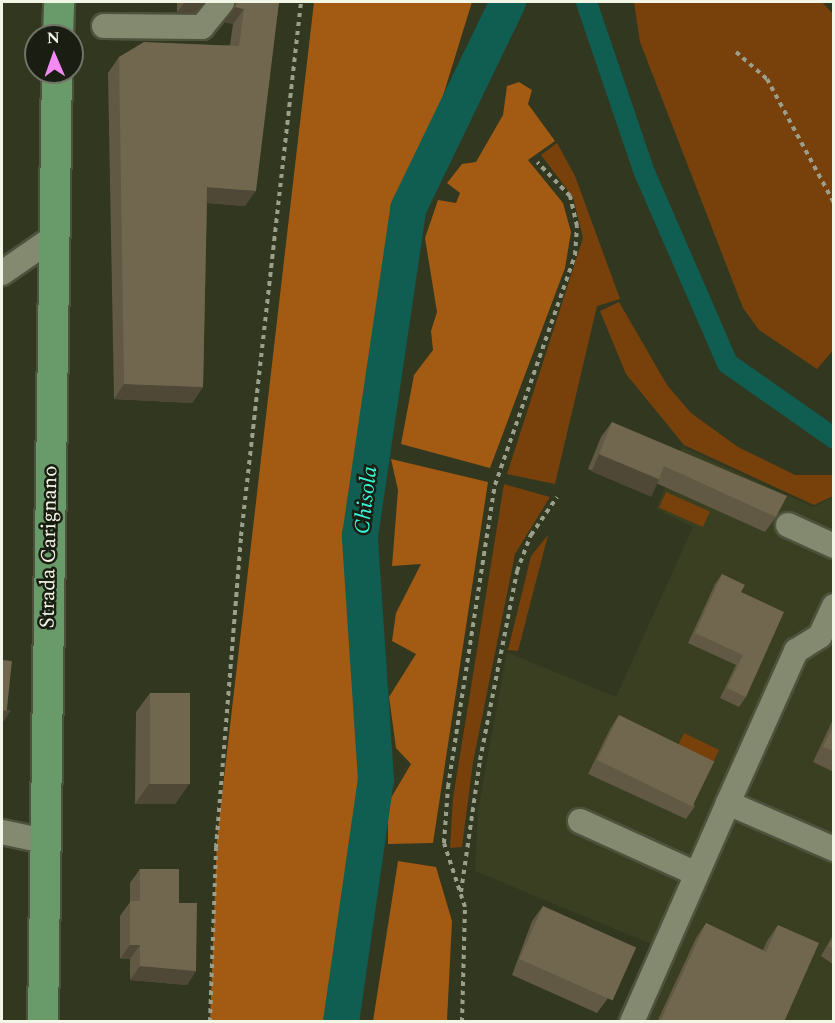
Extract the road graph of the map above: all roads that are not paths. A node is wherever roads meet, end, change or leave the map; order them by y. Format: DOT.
graph roads {
  1 [pos="58,2"];
  2 [pos="222,2"];
  3 [pos="58,24"];
  4 [pos="104,26"];
  5 [pos="57,84"];
  6 [pos="54,237"];
  7 [pos="2,273"];
  8 [pos="789,525"];
  9 [pos="834,546"];
  10 [pos="834,606"];
  11 [pos="728,803"];
  12 [pos="580,821"];
  13 [pos="2,832"];
  14 [pos="44,841"];
  15 [pos="834,849"];
  16 [pos="697,874"];
  17 [pos="43,1022"];
  18 [pos="632,1022"];
  1 -- 3 [label="main road"];
  2 -- 4 [label="street"];
  5 -- 6 [label="main road, Strada Carignano"];
  6 -- 7 [label="street"];
  6 -- 14 [label="main road, Strada Carignano"];
  8 -- 9 [label="street"];
  10 -- 11 [label="street"];
  11 -- 15 [label="street"];
  11 -- 16 [label="street"];
  12 -- 16 [label="street"];
  13 -- 14 [label="street"];
  14 -- 17 [label="main road, Strada Carignano"];
  16 -- 18 [label="street"];
}
